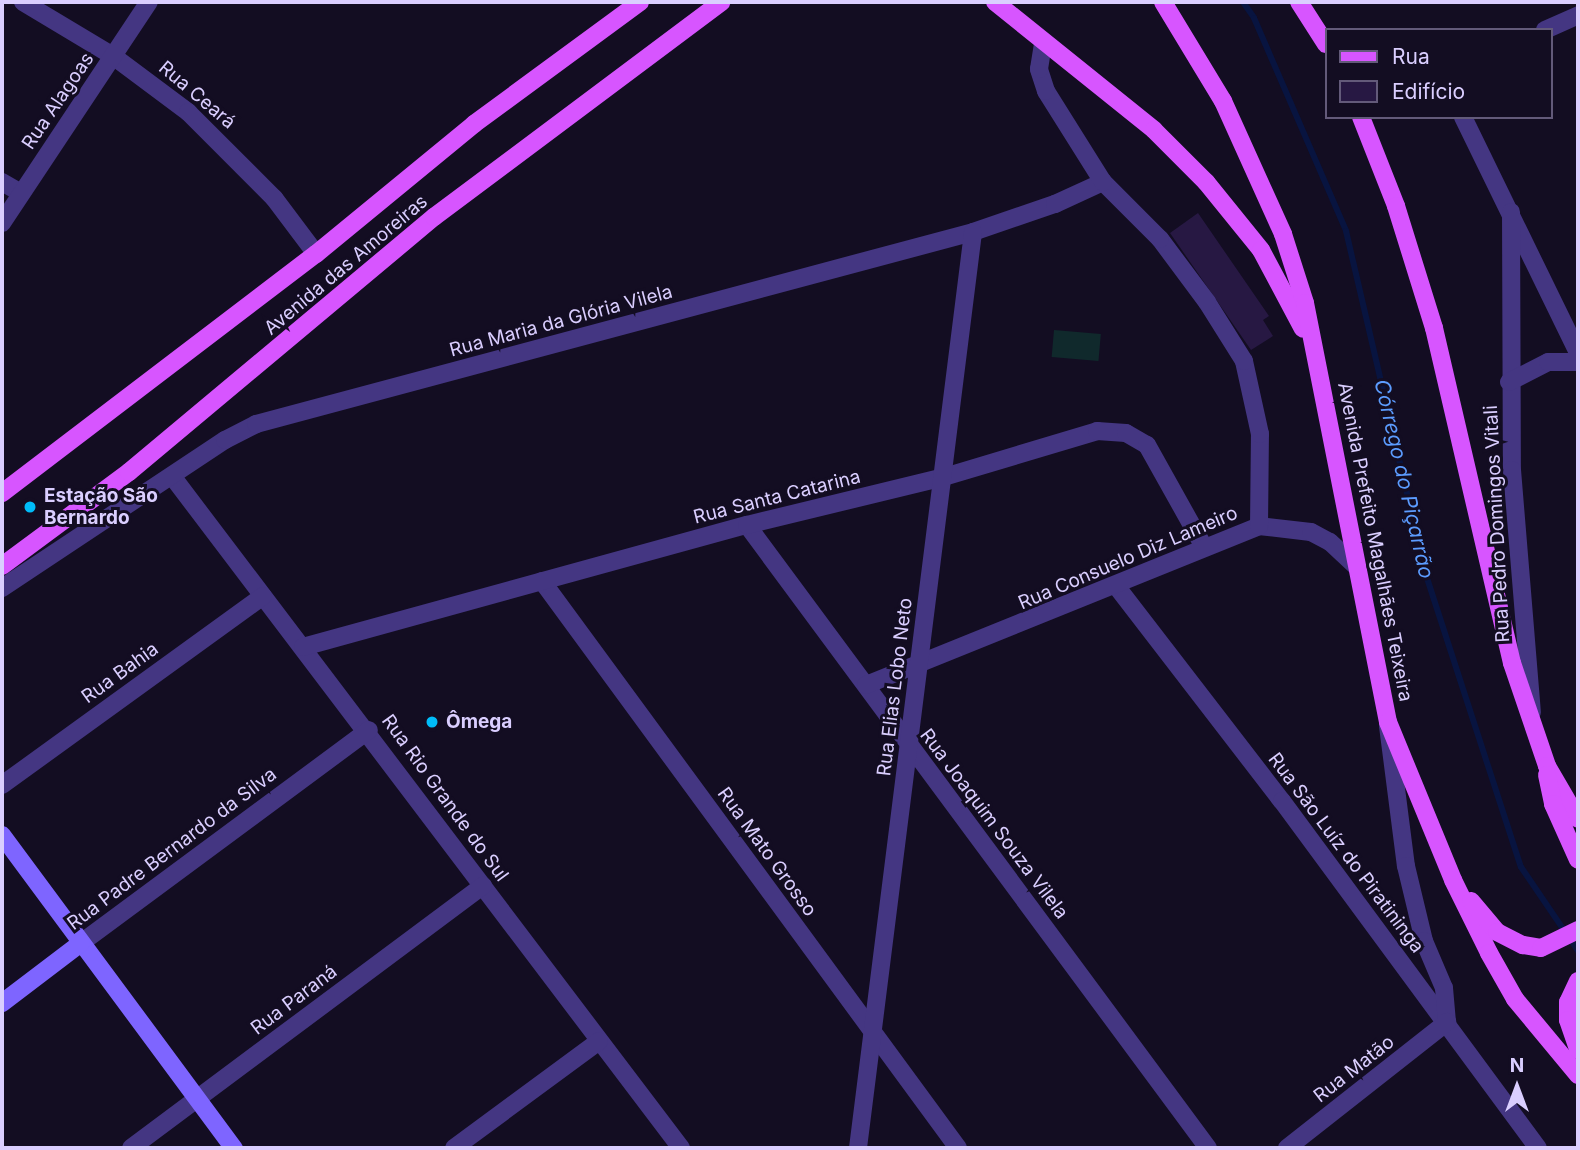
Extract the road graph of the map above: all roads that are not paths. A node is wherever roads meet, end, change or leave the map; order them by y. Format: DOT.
graph roads {
  1 [pos="23,2"];
  2 [pos="149,2"];
  3 [pos="640,2"];
  4 [pos="721,2"];
  5 [pos="995,2"];
  6 [pos="1163,2"];
  7 [pos="1298,2"];
  8 [pos="1578,15"];
  9 [pos="1549,28"];
  10 [pos="1324,41"];
  11 [pos="1043,43"];
  12 [pos="113,56"];
  13 [pos="1362,119"];
  14 [pos="1464,119"];
  15 [pos="2,182"];
  16 [pos="1102,182"];
  17 [pos="21,193"];
  18 [pos="1511,212"];
  19 [pos="2,223"];
  20 [pos="973,232"];
  21 [pos="316,254"];
  22 [pos="1578,353"];
  23 [pos="1578,362"];
  24 [pos="1320,367"];
  25 [pos="1510,382"];
  26 [pos="172,476"];
  27 [pos="944,477"];
  28 [pos="2,493"];
  29 [pos="747,525"];
  30 [pos="1259,526"];
  31 [pos="1204,547"];
  32 [pos="1354,565"];
  33 [pos="2,566"];
  34 [pos="542,581"];
  35 [pos="1117,587"];
  36 [pos="2,588"];
  37 [pos="263,596"];
  38 [pos="303,647"];
  39 [pos="918,666"];
  40 [pos="866,685"];
  41 [pos="1388,722"];
  42 [pos="369,730"];
  43 [pos="1535,736"];
  44 [pos="908,744"];
  45 [pos="1547,766"];
  46 [pos="2,785"];
  47 [pos="1578,819"];
  48 [pos="2,835"];
  49 [pos="1578,860"];
  50 [pos="1453,880"];
  51 [pos="483,886"];
  52 [pos="1578,930"];
  53 [pos="80,943"];
  54 [pos="1575,984"];
  55 [pos="2,1003"];
  56 [pos="1447,1022"];
  57 [pos="873,1031"];
  58 [pos="599,1041"];
  59 [pos="1578,1048"];
  60 [pos="1578,1075"];
  61 [pos="196,1100"];
  62 [pos="131,1148"];
  63 [pos="234,1148"];
  64 [pos="454,1148"];
  65 [pos="681,1148"];
  66 [pos="858,1148"];
  67 [pos="958,1148"];
  68 [pos="1208,1148"];
  69 [pos="1287,1148"];
  70 [pos="1538,1148"];
  1 -- 12 [label="street, Rua Ceará"];
  2 -- 12 [label="street, Rua Alagoas"];
  3 -- 21 [label="main road, Avenida das Amoreiras"];
  4 -- 33 [label="main road, Avenida das Amoreiras"];
  5 -- 11 [label="main road"];
  6 -- 24 [label="main road, Avenida Prefeito Magalhães Teixeira"];
  7 -- 10 [label="main road"];
  8 -- 9 [label="street"];
  11 -- 16 [label="street, Rua Consuelo Diz Lameiro"];
  11 -- 24 [label="main road"];
  12 -- 17 [label="street, Rua Alagoas"];
  12 -- 21 [label="street, Rua Ceará"];
  13 -- 43 [label="main road"];
  14 -- 18 [label="street"];
  15 -- 17 [label="street"];
  16 -- 20 [label="street"];
  16 -- 30 [label="street, Rua Consuelo Diz Lameiro"];
  17 -- 19 [label="street, Rua Alagoas"];
  18 -- 22 [label="street"];
  18 -- 25 [label="street"];
  20 -- 26 [label="street, Rua Maria da Glória Vilela"];
  20 -- 27 [label="street, Rua Elias Lobo Neto"];
  21 -- 28 [label="main road, Avenida das Amoreiras"];
  23 -- 25 [label="street, Rua Pedro Domingos Vitali"];
  24 -- 32 [label="main road, Avenida Prefeito Magalhães Teixeira"];
  25 -- 43 [label="street, Rua Pedro Domingos Vitali"];
  26 -- 36 [label="street, Rua Maria da Glória Vilela"];
  26 -- 37 [label="street, Rua Rio Grande do Sul"];
  27 -- 29 [label="street, Rua Santa Catarina"];
  27 -- 31 [label="street, Rua Santa Catarina"];
  27 -- 39 [label="street, Rua Elias Lobo Neto"];
  29 -- 34 [label="street, Rua Santa Catarina"];
  29 -- 40 [label="street, Rua Joaquim Souza Vilela"];
  30 -- 31 [label="street, Rua Consuelo Diz Lameiro"];
  30 -- 32 [label="street"];
  31 -- 35 [label="street, Rua Consuelo Diz Lameiro"];
  32 -- 41 [label="main road, Avenida Prefeito Magalhães Teixeira"];
  34 -- 38 [label="street, Rua Santa Catarina"];
  34 -- 57 [label="street, Rua Mato Grosso"];
  35 -- 39 [label="street, Rua Consuelo Diz Lameiro"];
  35 -- 56 [label="street, Rua São Luíz do Piratininga"];
  37 -- 38 [label="street, Rua Rio Grande do Sul"];
  37 -- 46 [label="street, Rua Bahia"];
  38 -- 42 [label="street, Rua Rio Grande do Sul"];
  39 -- 40 [label="street, Rua Consuelo Diz Lameiro"];
  39 -- 44 [label="street, Rua Elias Lobo Neto"];
  40 -- 44 [label="street, Rua Joaquim Souza Vilela"];
  41 -- 50 [label="main road, Avenida Prefeito Magalhães Teixeira"];
  41 -- 56 [label="street"];
  42 -- 51 [label="street, Rua Rio Grande do Sul"];
  42 -- 53 [label="street, Rua Padre Bernardo da Silva"];
  43 -- 45 [label="main road"];
  44 -- 57 [label="street, Rua Elias Lobo Neto"];
  44 -- 68 [label="street, Rua Joaquim Souza Vilela"];
  45 -- 47 [label="main road"];
  45 -- 49 [label="main road"];
  48 -- 53 [label="street"];
  50 -- 52 [label="main road"];
  50 -- 60 [label="main road, Avenida Prefeito Magalhães Teixeira"];
  51 -- 58 [label="street, Rua Rio Grande do Sul"];
  51 -- 61 [label="street, Rua Paraná"];
  53 -- 55 [label="street, Rua Padre Bernardo da Silva"];
  53 -- 61 [label="street"];
  54 -- 59 [label="main road"];
  56 -- 69 [label="street, Rua Matão"];
  56 -- 70 [label="street, Rua São Luíz do Piratininga"];
  57 -- 66 [label="street, Rua Elias Lobo Neto"];
  57 -- 67 [label="street, Rua Mato Grosso"];
  58 -- 64 [label="street"];
  58 -- 65 [label="street, Rua Rio Grande do Sul"];
  61 -- 62 [label="street, Rua Paraná"];
  61 -- 63 [label="street"];
}
